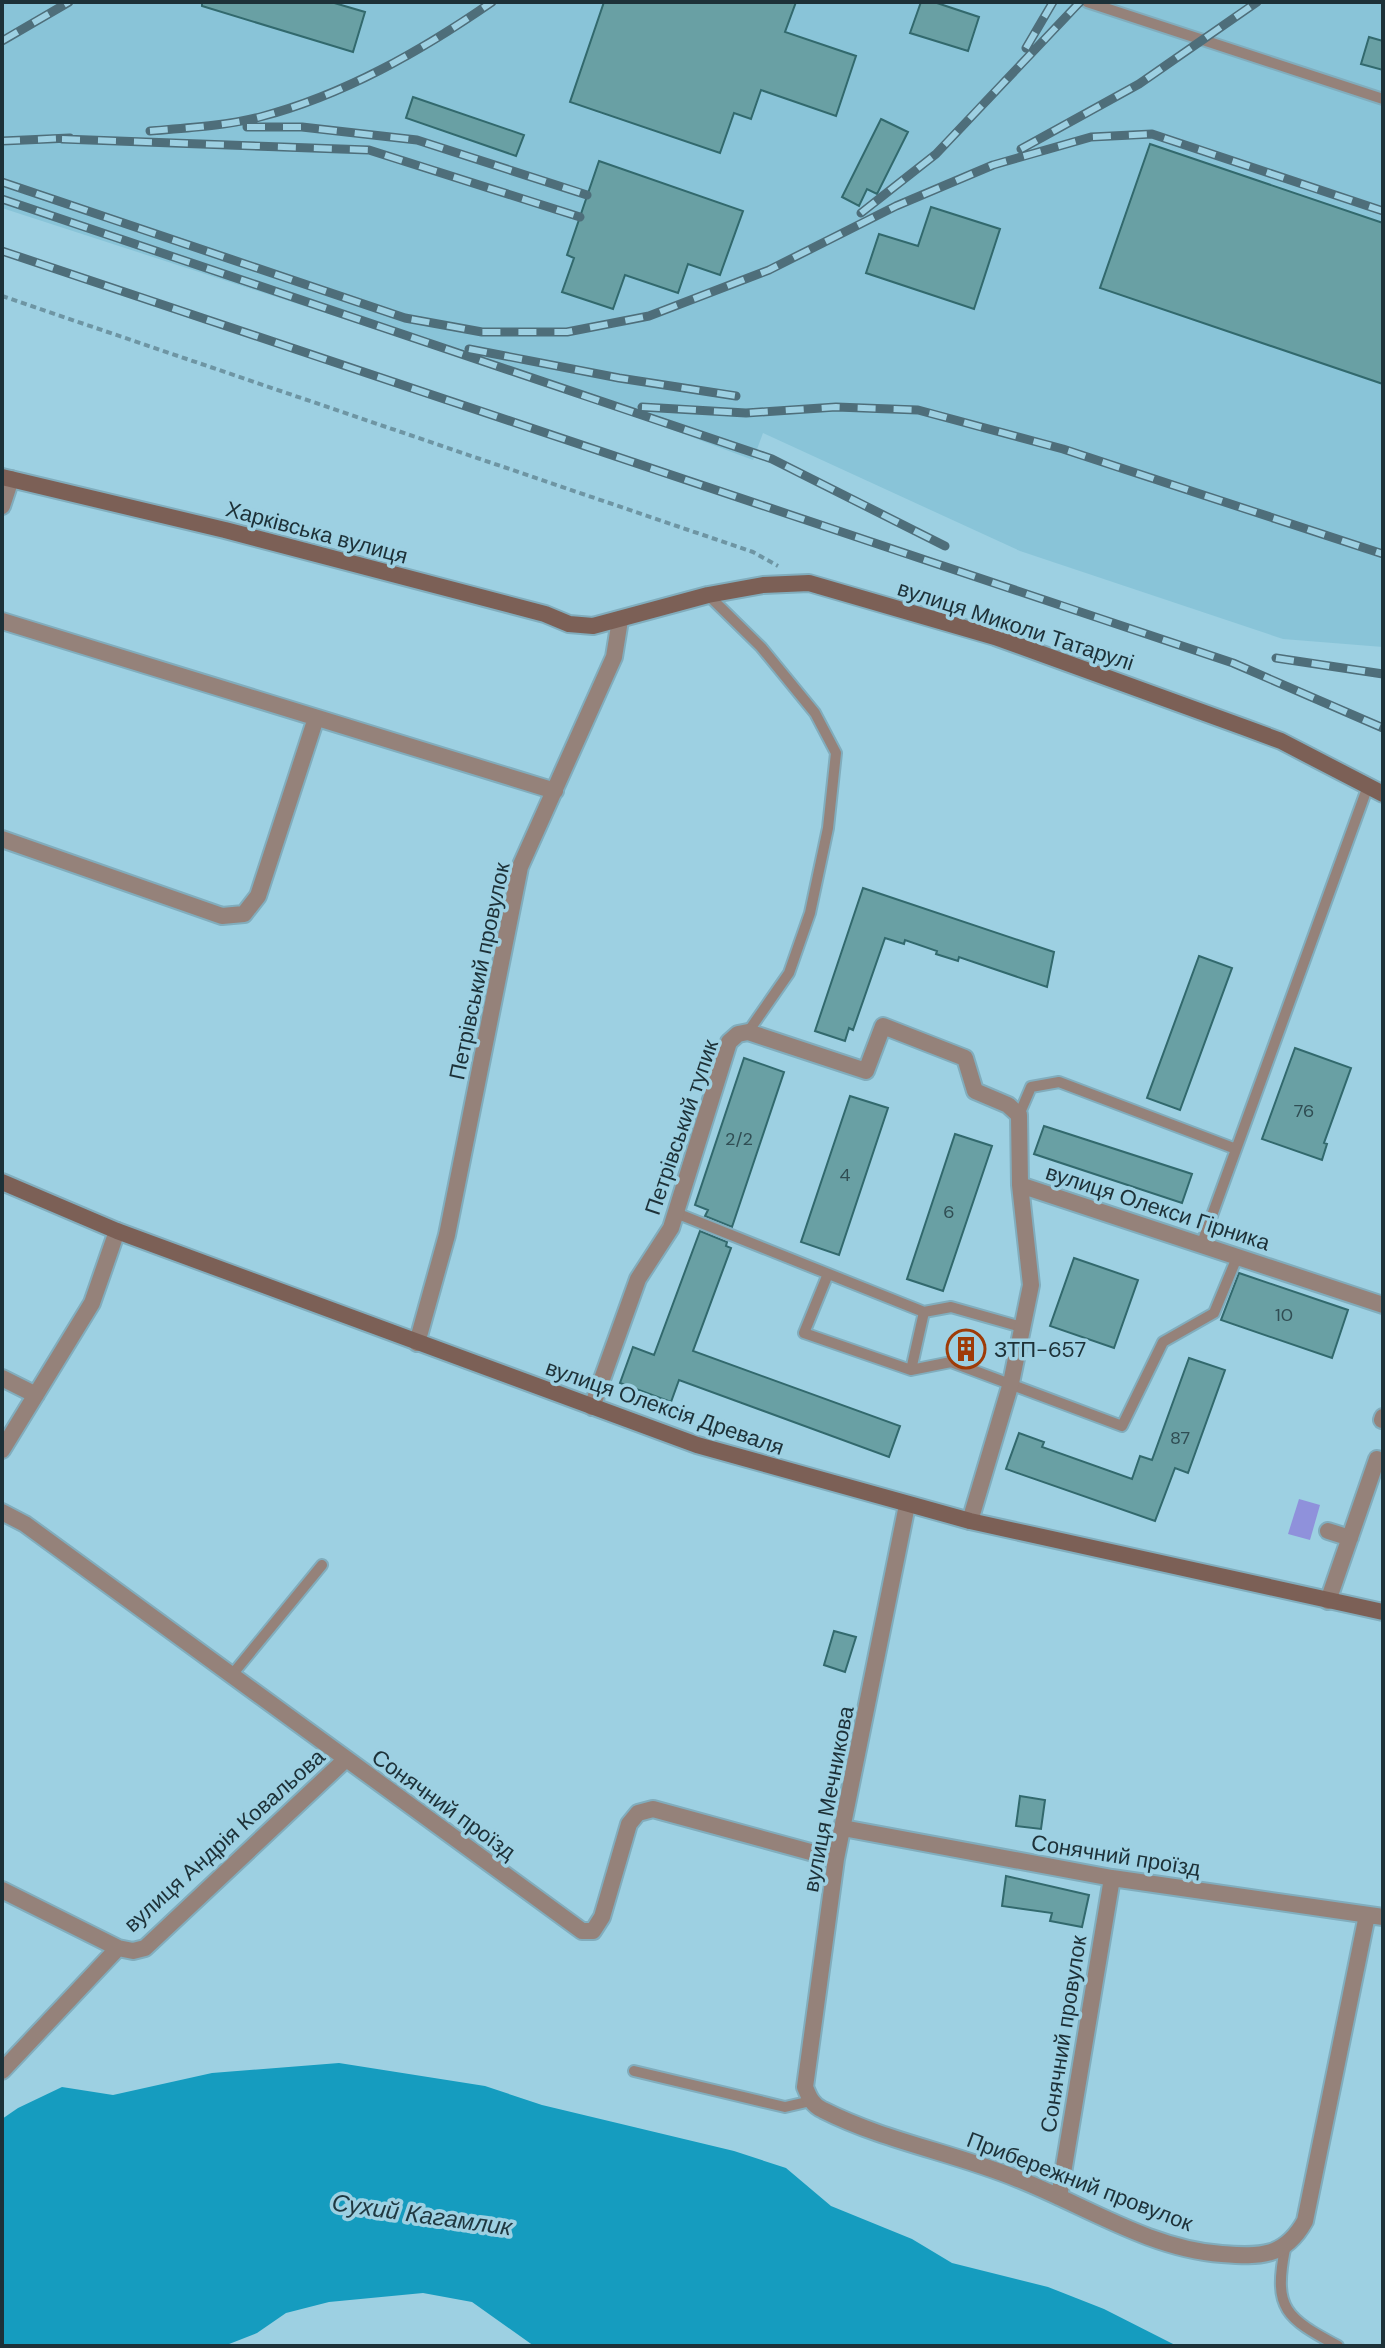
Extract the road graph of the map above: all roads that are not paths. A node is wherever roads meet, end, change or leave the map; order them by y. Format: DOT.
graph roads {
  1 [pos="1087,2"];
  2 [pos="1383,99"];
  3 [pos="6,478"];
  4 [pos="2,506"];
  5 [pos="708,595"];
  6 [pos="620,620"];
  7 [pos="2,621"];
  8 [pos="316,718"];
  9 [pos="1375,790"];
  10 [pos="555,791"];
  11 [pos="2,839"];
  12 [pos="748,1032"];
  13 [pos="1019,1115"];
  14 [pos="1236,1149"];
  15 [pos="2,1182"];
  16 [pos="1020,1185"];
  17 [pos="676,1213"];
  18 [pos="117,1231"];
  19 [pos="1202,1243"];
  20 [pos="1238,1255"];
  21 [pos="828,1274"];
  22 [pos="1383,1305"];
  23 [pos="924,1312"];
  24 [pos="1025,1328"];
  25 [pos="417,1343"];
  26 [pos="911,1370"];
  27 [pos="2,1378"];
  28 [pos="1011,1383"];
  29 [pos="36,1395"];
  30 [pos="592,1407"];
  31 [pos="2,1450"];
  32 [pos="1377,1459"];
  33 [pos="907,1505"];
  34 [pos="2,1512"];
  35 [pos="970,1521"];
  36 [pos="1328,1531"];
  37 [pos="1350,1538"];
  38 [pos="322,1565"];
  39 [pos="1328,1601"];
  40 [pos="1383,1612"];
  41 [pos="231,1676"];
  42 [pos="345,1760"];
  43 [pos="843,1828"];
  44 [pos="836,1859"];
  45 [pos="1112,1878"];
  46 [pos="2,1890"];
  47 [pos="1375,1916"];
  48 [pos="118,1948"];
  49 [pos="2,2071"];
  50 [pos="634,2071"];
  51 [pos="811,2101"];
  52 [pos="1059,2197"];
  53 [pos="1285,2249"];
  54 [pos="1338,2346"];
  1 -- 2 [label="lane"];
  3 -- 4 [label="street"];
  3 -- 6 [label="street, Харківська вулиця"];
  5 -- 6 [label="street, вулиця Миколи Татарулі"];
  5 -- 9 [label="street, вулиця Миколи Татарулі"];
  5 -- 12 [label="lane"];
  6 -- 10 [label="street, Петрівський провулок"];
  7 -- 8 [label="street"];
  8 -- 10 [label="street"];
  8 -- 11 [label="street"];
  9 -- 14 [label="lane"];
  10 -- 25 [label="street, Петрівський провулок"];
  12 -- 13 [label="street, Петрівський тупик"];
  12 -- 17 [label="street, Петрівський тупик"];
  13 -- 14 [label="lane"];
  13 -- 16 [label="street"];
  14 -- 19 [label="lane"];
  15 -- 18 [label="street, вулиця Олексія Древаля"];
  16 -- 19 [label="street, вулиця Олекси Гірника"];
  16 -- 24 [label="street, вулиця Олекси Гірника"];
  17 -- 21 [label="lane"];
  17 -- 30 [label="street, Петрівський тупик"];
  18 -- 25 [label="street, вулиця Олексія Древаля"];
  18 -- 29 [label="street"];
  19 -- 20 [label="street, вулиця Олекси Гірника"];
  20 -- 22 [label="street, вулиця Олекси Гірника"];
  20 -- 28 [label="lane"];
  21 -- 23 [label="lane"];
  21 -- 26 [label="lane"];
  23 -- 24 [label="lane"];
  23 -- 26 [label="lane"];
  24 -- 28 [label="street, вулиця Олекси Гірника"];
  25 -- 30 [label="street, вулиця Олексія Древаля"];
  26 -- 28 [label="lane"];
  27 -- 29 [label="street"];
  28 -- 35 [label="street, вулиця Олекси Гірника"];
  29 -- 31 [label="street"];
  30 -- 33 [label="street, вулиця Олексія Древаля"];
  32 -- 37 [label="street"];
  33 -- 35 [label="street, вулиця Олексія Древаля"];
  33 -- 43 [label="street, вулиця Мечникова"];
  34 -- 41 [label="street, Сонячний проїзд"];
  35 -- 39 [label="street, вулиця Олексія Древаля"];
  36 -- 37 [label="street"];
  37 -- 39 [label="street"];
  38 -- 41 [label="lane"];
  39 -- 40 [label="street, вулиця Олексія Древаля"];
  41 -- 42 [label="street, Сонячний проїзд"];
  42 -- 44 [label="street, Сонячний проїзд"];
  42 -- 48 [label="street, вулиця Андрія Ковальова"];
  43 -- 44 [label="street, вулиця Мечникова"];
  43 -- 45 [label="street, Сонячний проїзд"];
  44 -- 51 [label="street, вулиця Мечникова"];
  45 -- 47 [label="street, Сонячний проїзд"];
  45 -- 52 [label="street, Сонячний провулок"];
  46 -- 48 [label="street, вулиця Андрія Ковальова"];
  47 -- 53 [label="street"];
  48 -- 49 [label="street"];
  50 -- 51 [label="lane"];
  51 -- 52 [label="street, Прибережний провулок"];
  52 -- 53 [label="street, Прибережний провулок"];
  53 -- 54 [label="lane"];
}
